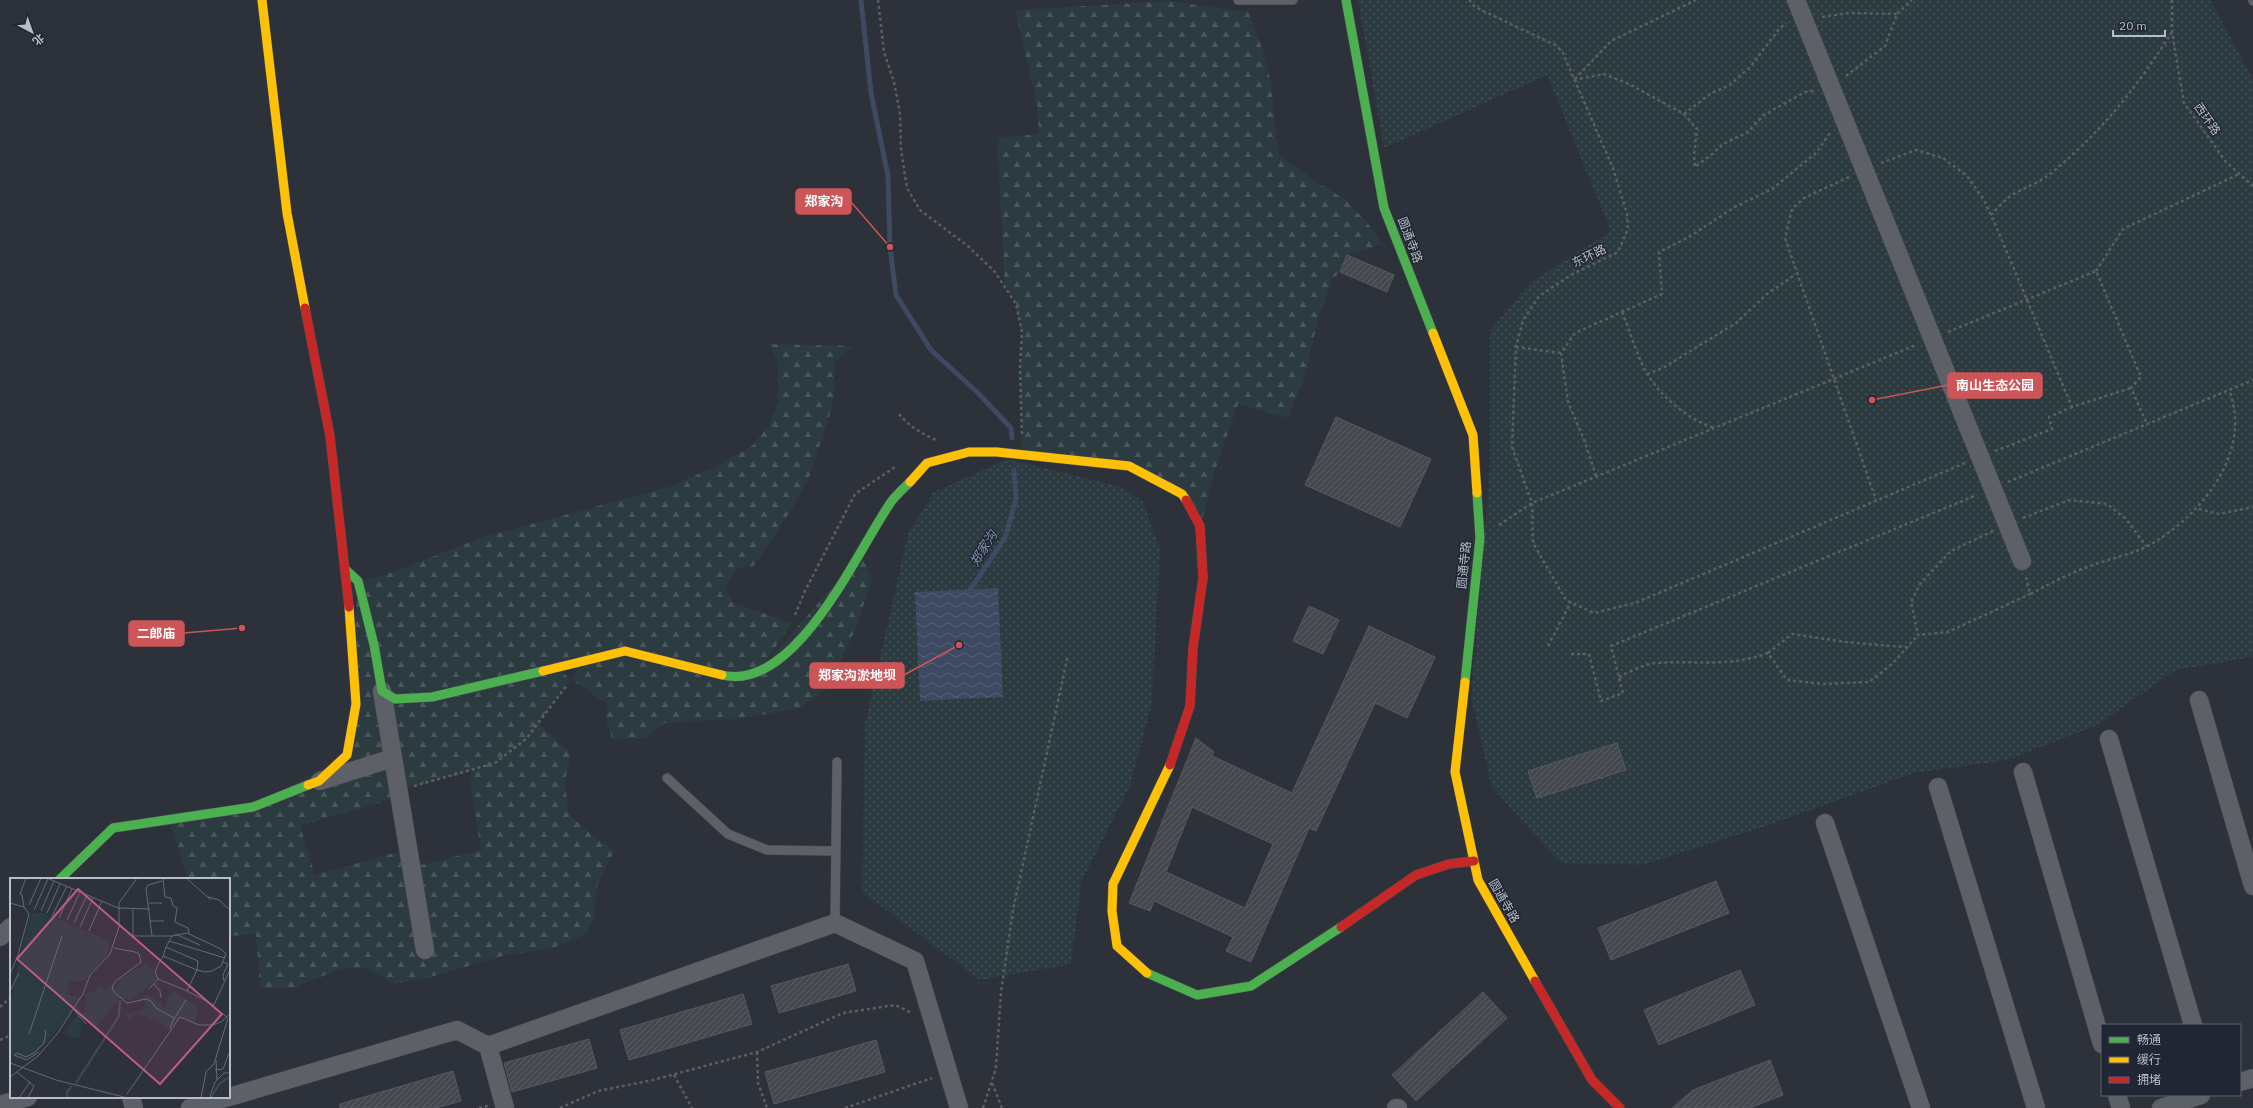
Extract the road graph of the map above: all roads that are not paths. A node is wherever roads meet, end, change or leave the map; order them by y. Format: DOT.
graph roads {
  1 [pos="262,0"];
  2 [pos="1238,0"];
  3 [pos="1293,0"];
  4 [pos="1346,0"];
  5 [pos="1796,0"];
  6 [pos="2022,561"];
  7 [pos="346,570"];
  8 [pos="382,691"];
  9 [pos="2199,700"];
  10 [pos="2109,739"];
  11 [pos="393,758"];
  12 [pos="837,762"];
  13 [pos="2023,772"];
  14 [pos="666,778"];
  15 [pos="319,781"];
  16 [pos="1938,787"];
  17 [pos="1825,823"];
  18 [pos="836,851"];
  19 [pos="1474,861"];
  20 [pos="61,878"];
  21 [pos="2253,886"];
  22 [pos="836,923"];
  23 [pos="10,928"];
  24 [pos="0,937"];
  25 [pos="425,950"];
  26 [pos="2193,1024"];
  27 [pos="2101,1041"];
  28 [pos="488,1046"];
  29 [pos="2253,1078"];
  30 [pos="2241,1082"];
  31 [pos="230,1096"];
  32 [pos="2117,1096"];
  33 [pos="2198,1096"];
  34 [pos="24,1098"];
  35 [pos="131,1098"];
  36 [pos="225,1098"];
  37 [pos="0,1105"];
  38 [pos="134,1108"];
  39 [pos="190,1108"];
  40 [pos="505,1108"];
  41 [pos="959,1108"];
  42 [pos="1620,1108"];
  43 [pos="1921,1108"];
  44 [pos="2036,1108"];
  45 [pos="2121,1108"];
  46 [pos="2161,1108"];
  1 -- 7 [label="street"];
  2 -- 3 [label="lane"];
  4 -- 19 [label="street, 圆通寺路"];
  5 -- 6 [label="street"];
  7 -- 8 [label="street"];
  7 -- 15 [label="street"];
  8 -- 11 [label="street"];
  8 -- 19 [label="street"];
  9 -- 21 [label="street"];
  10 -- 26 [label="street"];
  11 -- 15 [label="street"];
  11 -- 25 [label="street"];
  12 -- 18 [label="lane"];
  13 -- 27 [label="street"];
  14 -- 18 [label="lane"];
  15 -- 20 [label="street"];
  16 -- 44 [label="street"];
  17 -- 43 [label="street"];
  18 -- 22 [label="lane"];
  19 -- 42 [label="street, 圆通寺路"];
  22 -- 28 [label="street"];
  22 -- 41 [label="street"];
  23 -- 24 [label="street"];
  28 -- 31 [label="street"];
  28 -- 40 [label="street"];
  29 -- 30 [label="street"];
  32 -- 45 [label="street"];
  33 -- 46 [label="street"];
  34 -- 37 [label="street"];
  35 -- 38 [label="street"];
  36 -- 39 [label="street"];
}
